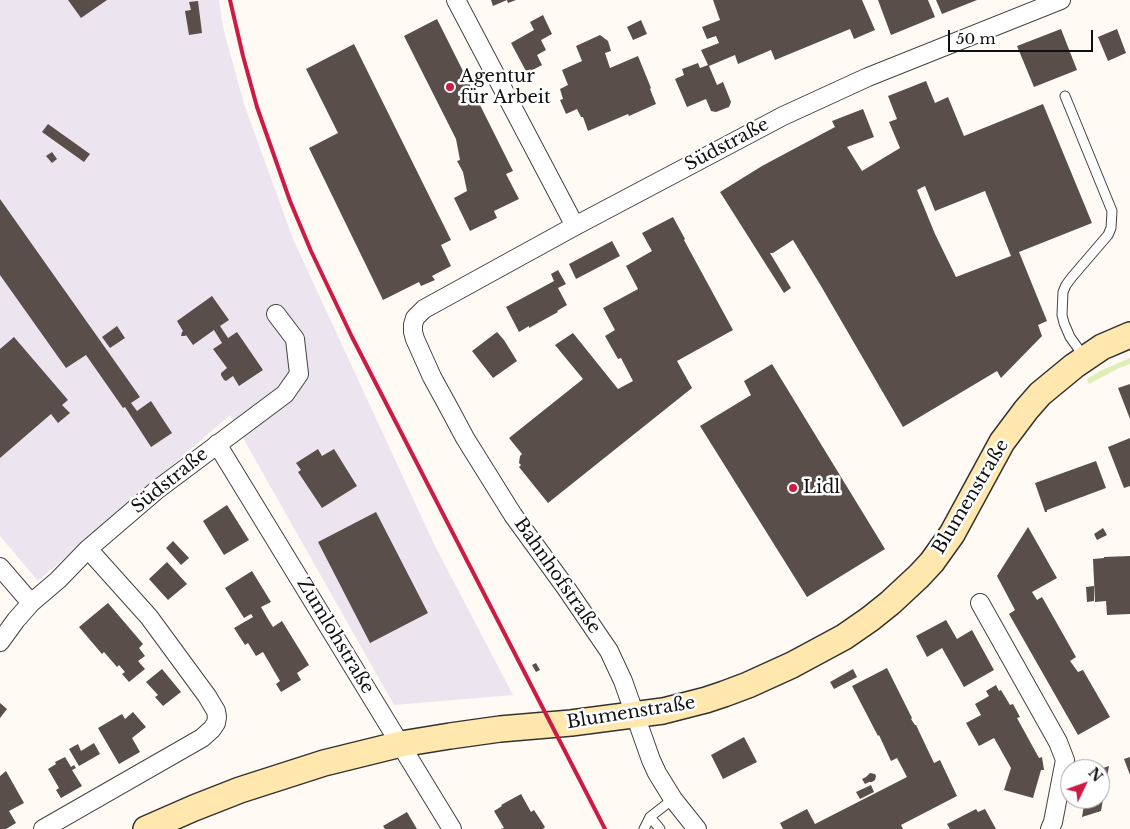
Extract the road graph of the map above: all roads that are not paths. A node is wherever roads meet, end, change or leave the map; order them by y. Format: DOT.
graph roads {
  1 [pos="456,0"];
  2 [pos="1061,0"];
  3 [pos="1065,96"];
  4 [pos="575,226"];
  5 [pos="276,314"];
  6 [pos="413,325"];
  7 [pos="1130,336"];
  8 [pos="1085,358"];
  9 [pos="217,444"];
  10 [pos="88,549"];
  11 [pos="0,567"];
  12 [pos="31,603"];
  13 [pos="980,603"];
  14 [pos="0,642"];
  15 [pos="636,715"];
  16 [pos="401,744"];
  17 [pos="673,799"];
  18 [pos="650,817"];
  19 [pos="43,829"];
  20 [pos="146,829"];
  21 [pos="452,829"];
  22 [pos="644,829"];
  23 [pos="660,829"];
  24 [pos="698,829"];
  25 [pos="1050,829"];
  1 -- 4 [label="street"];
  2 -- 4 [label="street, Südstraße"];
  3 -- 8 [label="lane"];
  4 -- 6 [label="street, Südstraße"];
  5 -- 9 [label="street, Südstraße"];
  6 -- 15 [label="street, Bahnhofstraße"];
  7 -- 8 [label="street, Blumenstraße"];
  8 -- 15 [label="street, Blumenstraße"];
  9 -- 10 [label="street, Südstraße"];
  9 -- 16 [label="street, Zumlohstraße"];
  10 -- 12 [label="street, Südstraße"];
  10 -- 19 [label="street"];
  11 -- 12 [label="street"];
  12 -- 14 [label="street, Südstraße"];
  13 -- 25 [label="street"];
  15 -- 16 [label="street, Blumenstraße"];
  15 -- 17 [label="street, Bahnhofstraße"];
  16 -- 20 [label="street, Blumenstraße"];
  16 -- 21 [label="street, Zumlohstraße"];
  17 -- 18 [label="lane"];
  17 -- 24 [label="street, Bahnhofstraße"];
  18 -- 22 [label="lane"];
  18 -- 23 [label="lane"];
}
